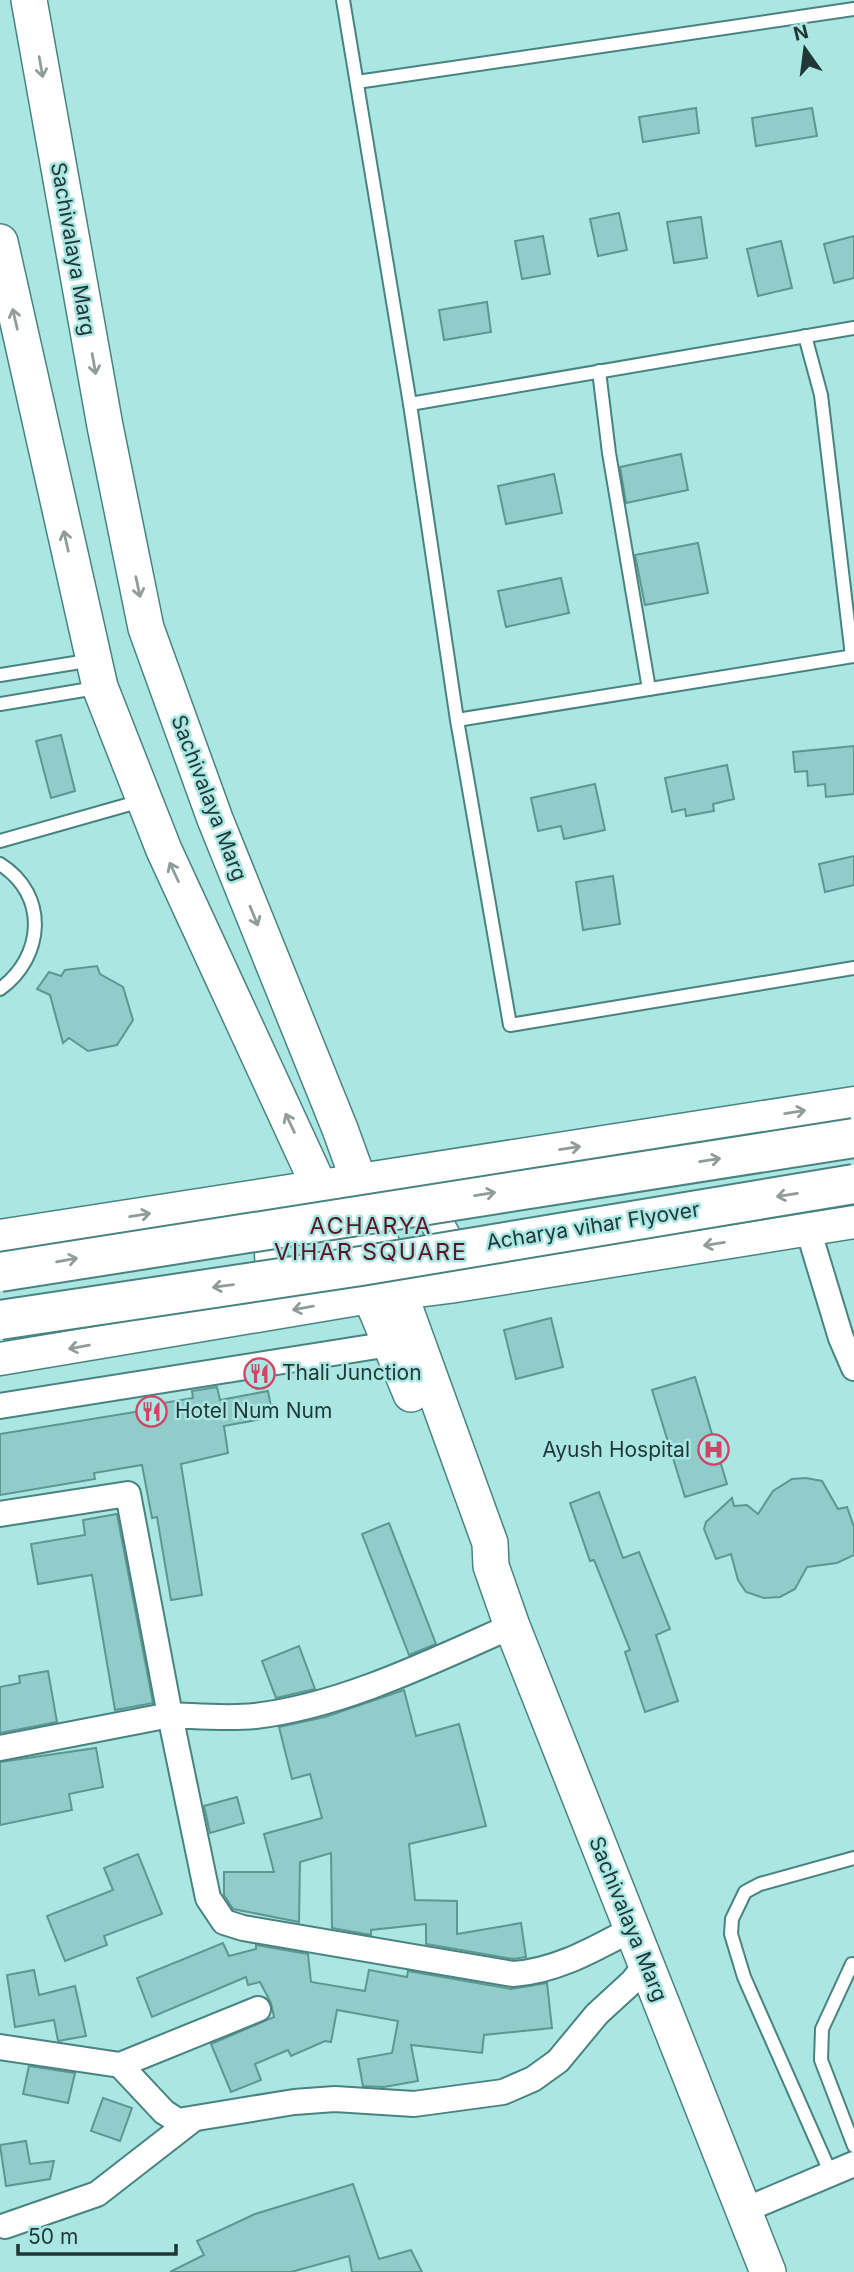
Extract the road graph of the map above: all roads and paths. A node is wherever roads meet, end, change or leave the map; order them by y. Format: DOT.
graph roads {
  1 [pos="29,0"];
  2 [pos="342,0"];
  3 [pos="854,9"];
  4 [pos="357,82"];
  5 [pos="0,242"];
  6 [pos="854,328"];
  7 [pos="805,336"];
  8 [pos="599,371"];
  9 [pos="410,404"];
  10 [pos="853,656"];
  11 [pos="97,674"];
  12 [pos="0,675"];
  13 [pos="649,689"];
  14 [pos="0,704"];
  15 [pos="457,720"];
  16 [pos="144,800"];
  17 [pos="0,841"];
  18 [pos="0,864"];
  19 [pos="854,968"];
  20 [pos="0,989"];
  21 [pos="854,1102"];
  22 [pos="854,1138"];
  23 [pos="410,1172"];
  24 [pos="357,1178"];
  25 [pos="854,1184"];
  26 [pos="317,1186"];
  27 [pos="259,1195"];
  28 [pos="854,1222"];
  29 [pos="808,1229"];
  30 [pos="0,1236"];
  31 [pos="0,1272"];
  32 [pos="474,1283"];
  33 [pos="385,1295"];
  34 [pos="243,1319"];
  35 [pos="0,1320"];
  36 [pos="390,1344"];
  37 [pos="0,1359"];
  38 [pos="854,1368"];
  39 [pos="0,1406"];
  40 [pos="0,1514"];
  41 [pos="491,1566"];
  42 [pos="512,1626"];
  43 [pos="170,1714"];
  44 [pos="0,1748"];
  45 [pos="854,1858"];
  46 [pos="632,1929"];
  47 [pos="648,1962"];
  48 [pos="852,1964"];
  49 [pos="258,2009"];
  50 [pos="0,2047"];
  51 [pos="120,2065"];
  52 [pos="191,2121"];
  53 [pos="854,2146"];
  54 [pos="843,2169"];
  55 [pos="745,2210"];
  56 [pos="5,2225"];
  57 [pos="768,2272"];
  1 -- 24 [label="main road, Sachivalaya Marg, one-way"];
  2 -- 4 [label="lane"];
  3 -- 4 [label="lane"];
  4 -- 9 [label="lane"];
  11 -- 5 [label="main road, one-way"];
  6 -- 7 [label="lane"];
  7 -- 8 [label="lane"];
  7 -- 10 [label="lane"];
  8 -- 9 [label="lane"];
  8 -- 13 [label="lane"];
  9 -- 15 [label="lane"];
  10 -- 13 [label="lane"];
  11 -- 12 [label="lane"];
  11 -- 14 [label="lane"];
  11 -- 16 [label="main road"];
  13 -- 15 [label="lane"];
  15 -- 19 [label="lane"];
  16 -- 17 [label="lane"];
  26 -- 16 [label="main road, one-way"];
  18 -- 20 [label="lane"];
  23 -- 21 [label="street, one-way"];
  31 -- 22 [label="highway, one-way, bridge"];
  23 -- 24 [label="street"];
  23 -- 32 [label="street"];
  24 -- 26 [label="street"];
  24 -- 33 [label="main road, Sachivalaya Marg"];
  25 -- 35 [label="highway, Acharya vihar Flyover, one-way, bridge"];
  26 -- 27 [label="street"];
  26 -- 33 [label="main road"];
  30 -- 27 [label="street, one-way"];
  27 -- 34 [label="street"];
  28 -- 29 [label="street"];
  29 -- 32 [label="street, one-way"];
  29 -- 38 [label="street"];
  32 -- 33 [label="street"];
  33 -- 34 [label="street, one-way"];
  33 -- 36 [label="main road, Sachivalaya Marg"];
  33 -- 41 [label="main road, Sachivalaya Marg"];
  34 -- 37 [label="street, one-way"];
  36 -- 39 [label="street"];
  36 -- 41 [label="main road, Sachivalaya Marg"];
  40 -- 43 [label="street"];
  41 -- 42 [label="main road, Sachivalaya Marg"];
  42 -- 43 [label="street"];
  42 -- 46 [label="main road, Sachivalaya Marg"];
  43 -- 44 [label="street"];
  43 -- 46 [label="street"];
  45 -- 54 [label="lane"];
  46 -- 47 [label="main road, Sachivalaya Marg"];
  47 -- 52 [label="street"];
  47 -- 55 [label="main road, Sachivalaya Marg"];
  48 -- 53 [label="lane"];
  49 -- 51 [label="street"];
  50 -- 51 [label="street"];
  51 -- 52 [label="street"];
  52 -- 56 [label="street"];
  54 -- 55 [label="street"];
  55 -- 57 [label="main road, Sachivalaya Marg"];
}
